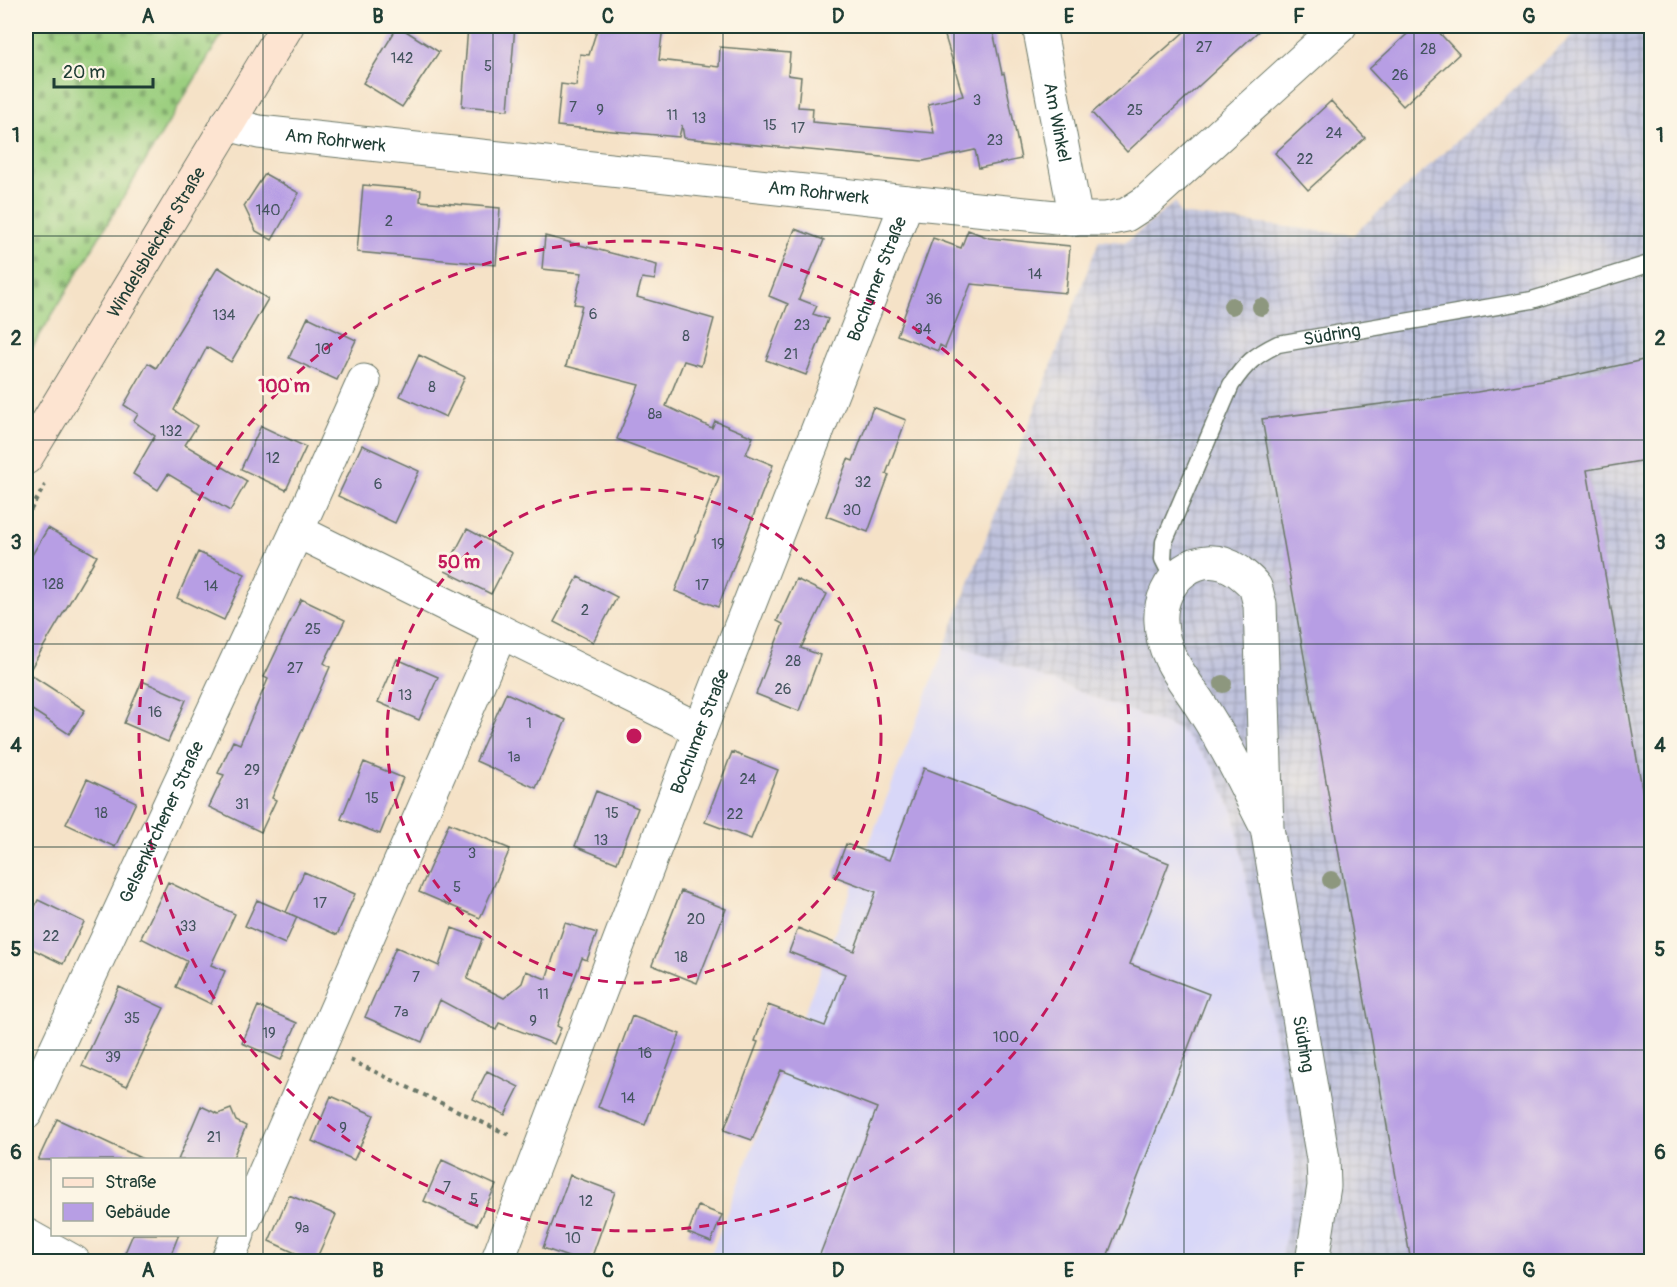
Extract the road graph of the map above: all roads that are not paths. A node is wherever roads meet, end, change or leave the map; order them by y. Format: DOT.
graph roads {
  1 [pos="287,26"];
  2 [pos="1039,26"];
  3 [pos="1340,26"];
  4 [pos="227,124"];
  5 [pos="906,202"];
  6 [pos="1076,219"];
  7 [pos="1652,263"];
  8 [pos="364,381"];
  9 [pos="26,458"];
  10 [pos="297,531"];
  11 [pos="1173,579"];
  12 [pos="501,632"];
  13 [pos="700,730"];
  14 [pos="1267,828"];
  15 [pos="26,1113"];
  16 [pos="246,1215"];
  17 [pos="26,1235"];
  18 [pos="237,1236"];
  19 [pos="74,1262"];
  20 [pos="227,1262"];
  21 [pos="497,1262"];
  22 [pos="1312,1262"];
  1 -- 4 [label="main road, Windelsbleicher Straße"];
  2 -- 6 [label="street, Am Winkel"];
  3 -- 6 [label="street, Am Rohrwerk"];
  4 -- 5 [label="street, Am Rohrwerk"];
  4 -- 9 [label="main road, Windelsbleicher Straße"];
  5 -- 6 [label="street, Am Rohrwerk"];
  5 -- 13 [label="street, Bochumer Straße"];
  7 -- 11 [label="lane, Südring"];
  8 -- 10 [label="street, Gelsenkirchener Straße"];
  10 -- 12 [label="street"];
  10 -- 15 [label="street, Gelsenkirchener Straße"];
  11 -- 14 [label="street, Südring"];
  11 -- 14 [label="street, Südring"];
  12 -- 13 [label="street"];
  12 -- 16 [label="street"];
  13 -- 21 [label="street, Bochumer Straße"];
  14 -- 22 [label="street, Südring"];
  17 -- 19 [label="street"];
  18 -- 20 [label="street"];
}
